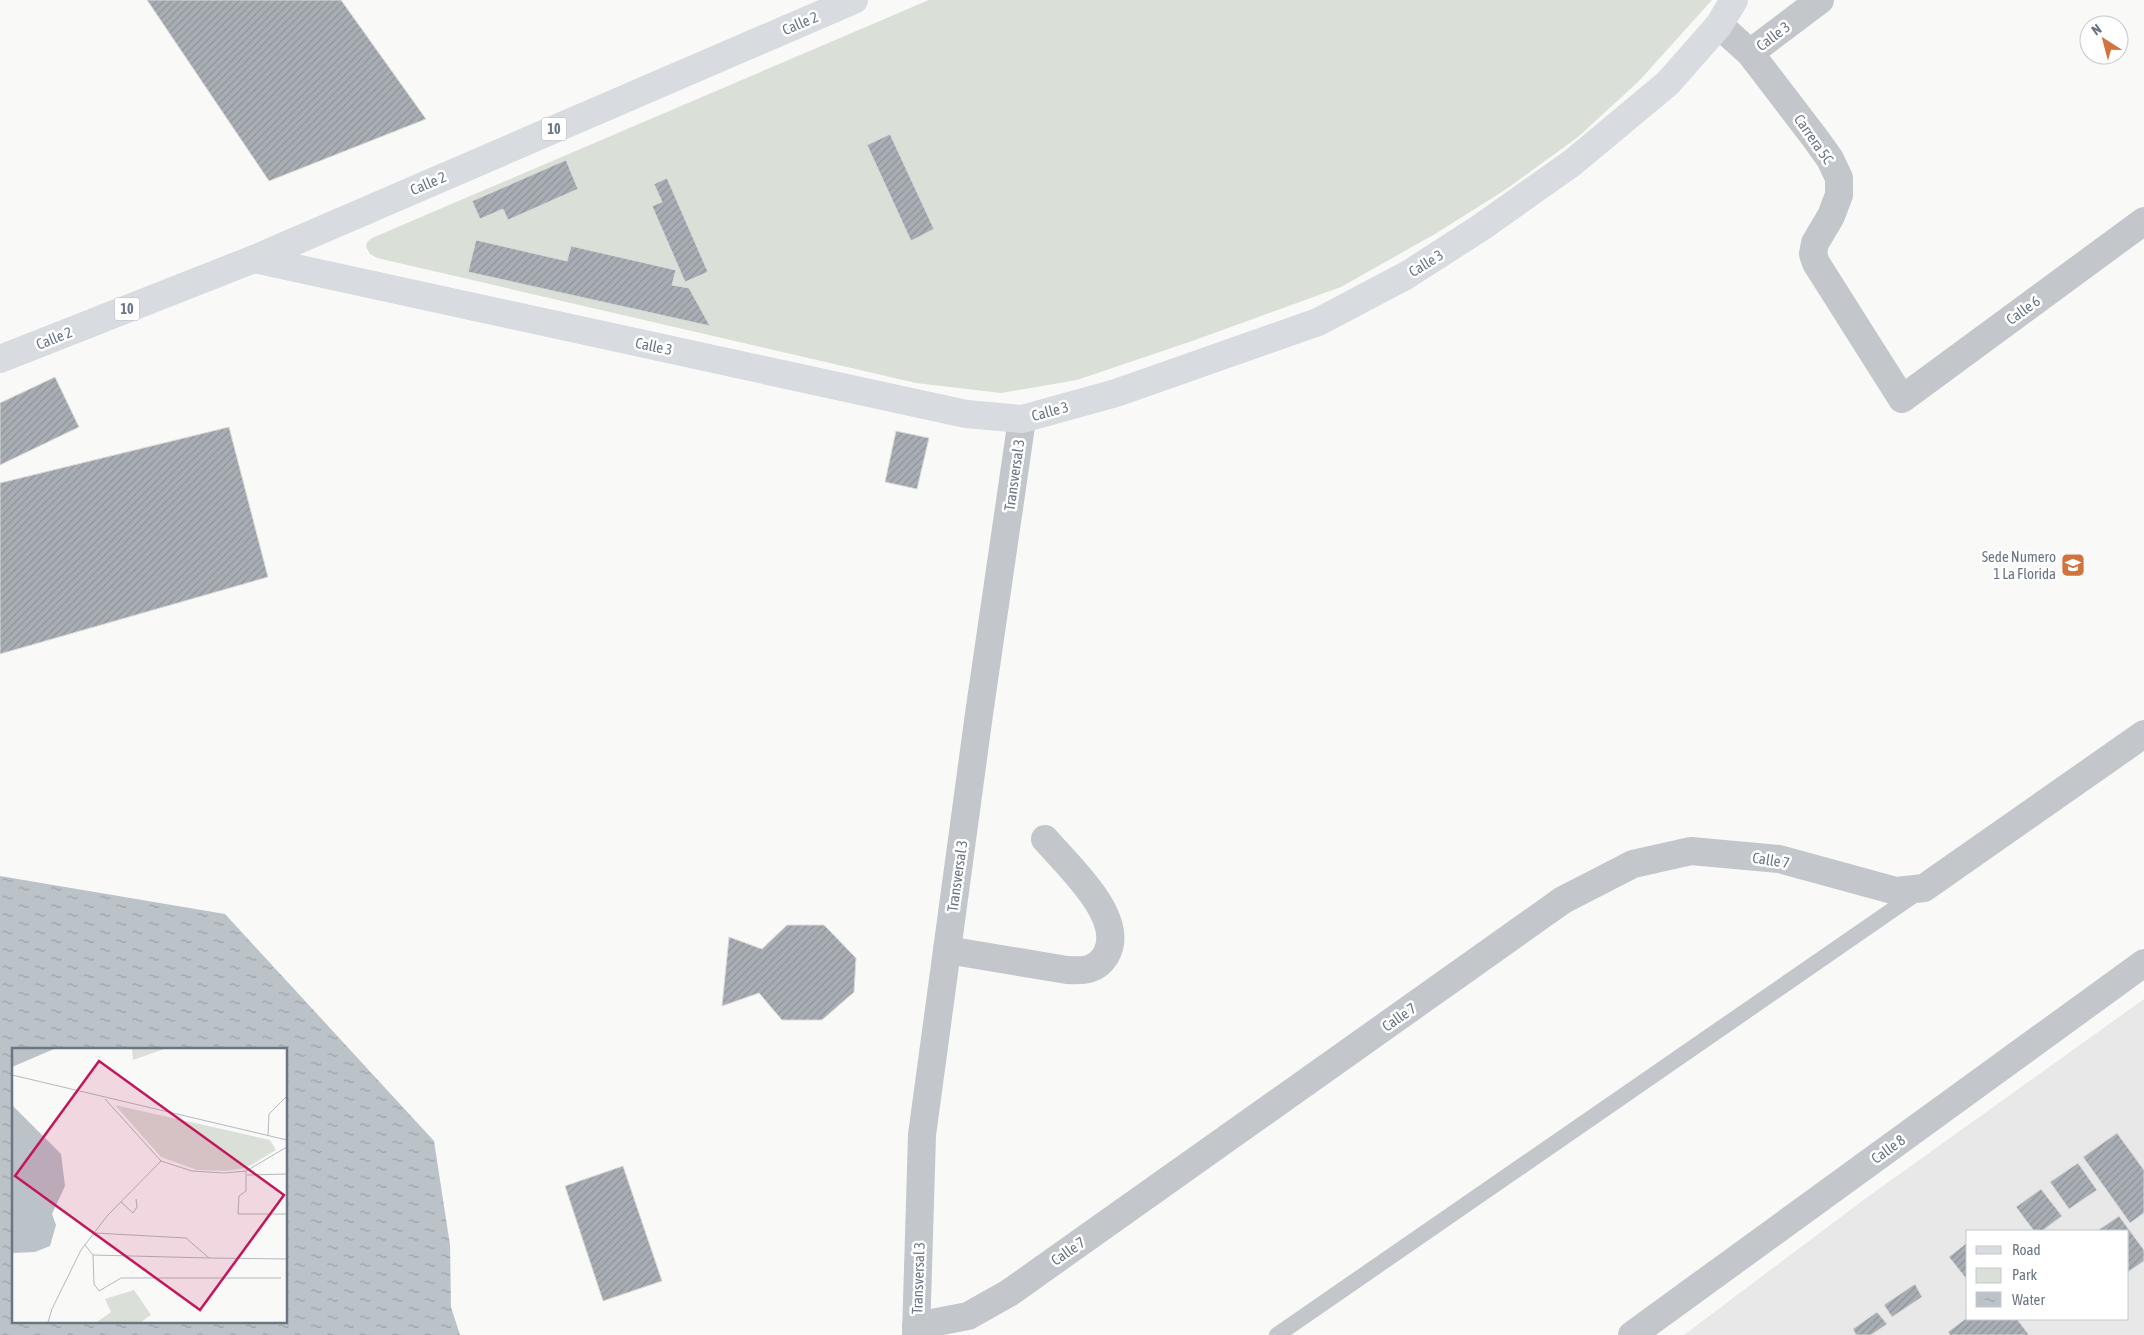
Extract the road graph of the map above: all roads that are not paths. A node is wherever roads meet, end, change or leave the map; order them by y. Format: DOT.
graph roads {
  1 [pos="854,0"];
  2 [pos="1734,0"];
  3 [pos="1820,0"];
  4 [pos="1719,25"];
  5 [pos="1750,53"];
  6 [pos="2144,221"];
  7 [pos="254,258"];
  8 [pos="0,359"];
  9 [pos="1902,398"];
  10 [pos="1022,419"];
  11 [pos="2144,734"];
  12 [pos="1045,840"];
  13 [pos="1924,888"];
  14 [pos="947,950"];
  15 [pos="2144,963"];
  16 [pos="916,1331"];
  17 [pos="1277,1335"];
  18 [pos="1632,1335"];
  1 -- 7 [label="main road, Calle 2 / 10"];
  2 -- 4 [label="main road, Calle 3"];
  3 -- 5 [label="street, Calle 3"];
  4 -- 5 [label="street, Carrera 5C"];
  4 -- 10 [label="main road, Calle 3"];
  5 -- 9 [label="street, Carrera 5C"];
  6 -- 9 [label="street, Calle 6"];
  7 -- 8 [label="main road, Calle 2 / 10"];
  7 -- 10 [label="main road, Calle 3"];
  10 -- 14 [label="street, Transversal 3"];
  11 -- 13 [label="street"];
  12 -- 14 [label="street"];
  13 -- 16 [label="street, Calle 7"];
  13 -- 17 [label="lane"];
  14 -- 16 [label="street, Transversal 3"];
  15 -- 18 [label="street, Calle 8"];
}
